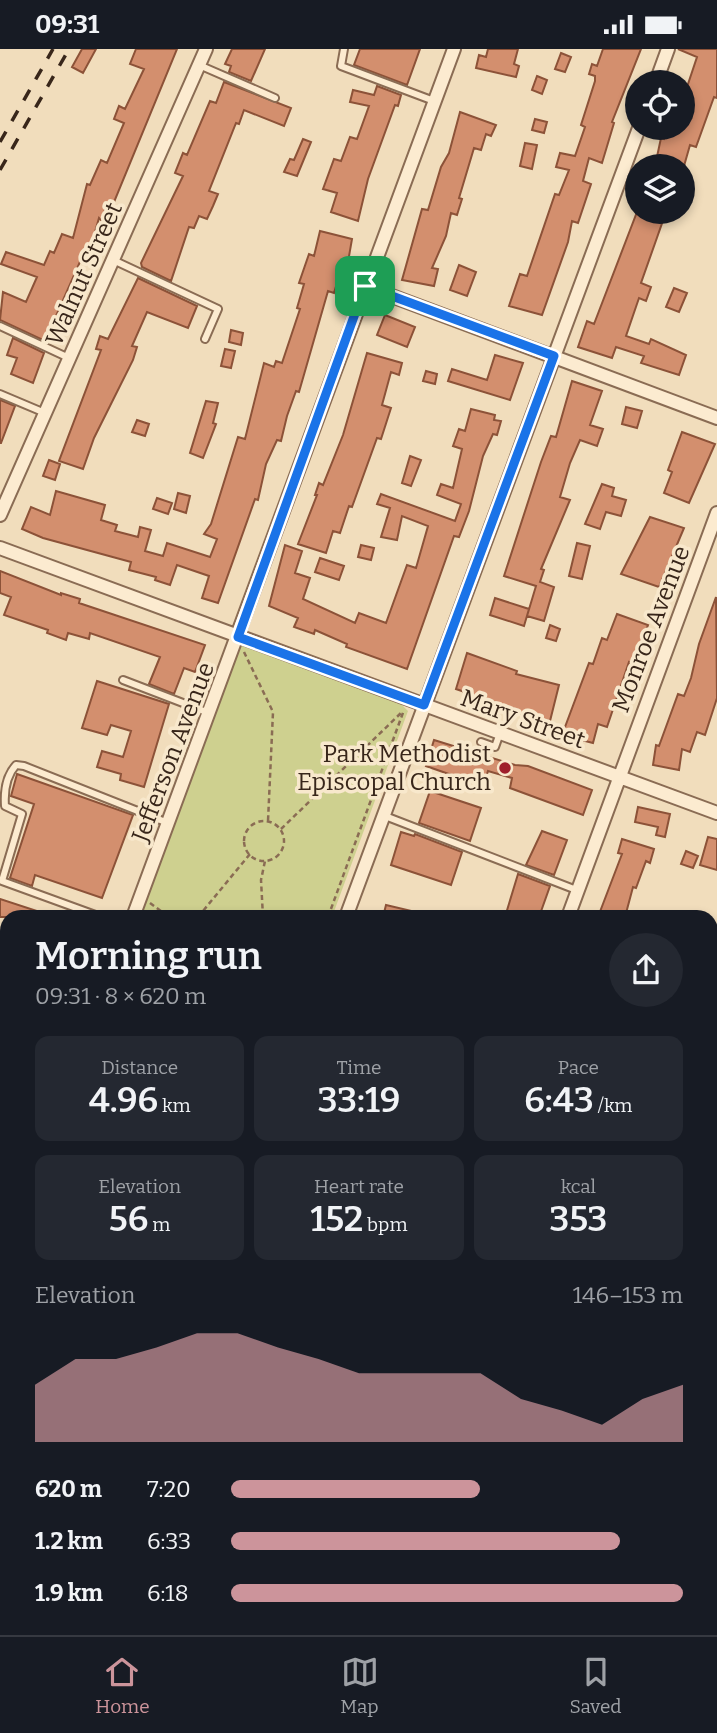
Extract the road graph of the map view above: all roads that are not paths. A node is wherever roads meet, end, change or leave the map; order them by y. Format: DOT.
graph roads {
  1 [pos="206,49"];
  2 [pos="344,49"];
  3 [pos="454,49"];
  4 [pos="668,49"];
  5 [pos="199,65"];
  6 [pos="660,70"];
  7 [pos="275,98"];
  8 [pos="434,101"];
  9 [pos="635,140"];
  10 [pos="113,261"];
  11 [pos="365,286"];
  12 [pos="0,326"];
  13 [pos="205,339"];
  14 [pos="554,356"];
  15 [pos="69,358"];
  16 [pos="0,394"];
  17 [pos="45,413"];
  18 [pos="717,418"];
  19 [pos="717,513"];
  20 [pos="0,515"];
  21 [pos="0,548"];
  22 [pos="240,643"];
  23 [pos="123,680"];
  24 [pos="424,705"];
  25 [pos="209,713"];
  26 [pos="500,733"];
  27 [pos="481,742"];
  28 [pos="618,776"];
  29 [pos="717,813"];
  30 [pos="383,815"];
  31 [pos="169,823"];
  32 [pos="579,891"];
  33 [pos="81,910"];
  34 [pos="136,910"];
  35 [pos="349,910"];
  36 [pos="571,910"];
  1 -- 5 [label="street, Walnut Street"];
  2 -- 8 [label="lane"];
  3 -- 8 [label="street, Jefferson Avenue"];
  4 -- 6 [label="street"];
  5 -- 7 [label="lane"];
  5 -- 10 [label="street, Walnut Street"];
  8 -- 11 [label="street, Jefferson Avenue"];
  9 -- 14 [label="street"];
  10 -- 13 [label="lane"];
  10 -- 15 [label="street, Walnut Street"];
  11 -- 14 [label="street"];
  11 -- 22 [label="street, Jefferson Avenue"];
  12 -- 15 [label="lane"];
  14 -- 18 [label="street"];
  14 -- 24 [label="street"];
  15 -- 17 [label="street, Walnut Street"];
  16 -- 17 [label="lane"];
  17 -- 20 [label="street, Walnut Street"];
  19 -- 28 [label="street, Monroe Avenue"];
  21 -- 22 [label="street, Mary Street"];
  22 -- 24 [label="street, Mary Street"];
  22 -- 25 [label="street, Jefferson Avenue"];
  23 -- 25 [label="lane"];
  24 -- 26 [label="street, Mary Street"];
  24 -- 30 [label="street"];
  25 -- 31 [label="street, Jefferson Avenue"];
  26 -- 27 [label="lane"];
  26 -- 28 [label="street, Mary Street"];
  28 -- 29 [label="street, Mary Street"];
  28 -- 32 [label="street, Monroe Avenue"];
  30 -- 32 [label="lane"];
  30 -- 35 [label="street"];
  31 -- 33 [label="lane"];
  31 -- 34 [label="street, Jefferson Avenue"];
  32 -- 36 [label="street, Monroe Avenue"];
}
